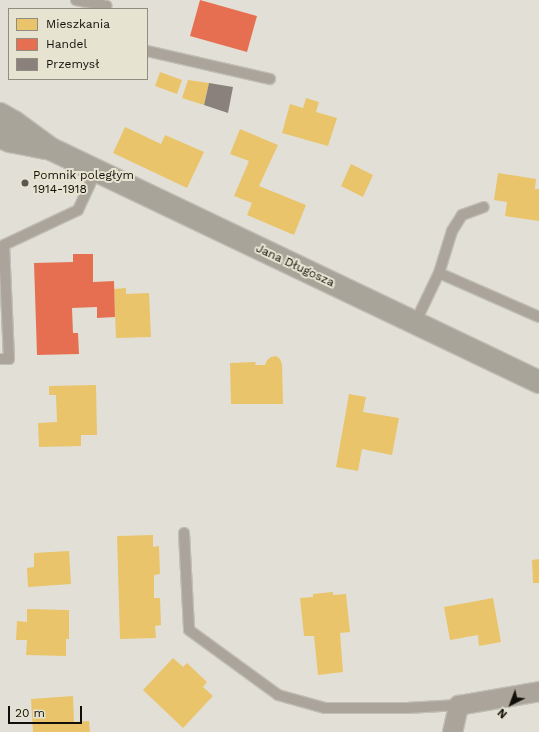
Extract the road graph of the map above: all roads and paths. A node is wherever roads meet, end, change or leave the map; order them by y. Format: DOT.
graph roads {
  1 [pos="76,0"];
  2 [pos="106,8"];
  3 [pos="148,51"];
  4 [pos="270,79"];
  5 [pos="0,114"];
  6 [pos="0,137"];
  7 [pos="51,149"];
  8 [pos="96,171"];
  9 [pos="484,207"];
  10 [pos="439,273"];
  11 [pos="539,317"];
  12 [pos="415,323"];
  13 [pos="0,359"];
  14 [pos="539,382"];
  15 [pos="184,533"];
  16 [pos="539,691"];
  17 [pos="458,705"];
  18 [pos="452,732"];
  1 -- 2 [label="lane"];
  3 -- 4 [label="lane"];
  5 -- 7 [label="street, Jana Długosza"];
  6 -- 7 [label="street, Jana Długosza"];
  7 -- 8 [label="street, Jana Długosza"];
  8 -- 12 [label="street, Jana Długosza"];
  8 -- 13 [label="lane"];
  9 -- 10 [label="lane"];
  10 -- 11 [label="lane"];
  10 -- 12 [label="lane"];
  12 -- 14 [label="street, Jana Długosza"];
  15 -- 17 [label="lane"];
  16 -- 17 [label="street"];
  17 -- 18 [label="street"];
}
